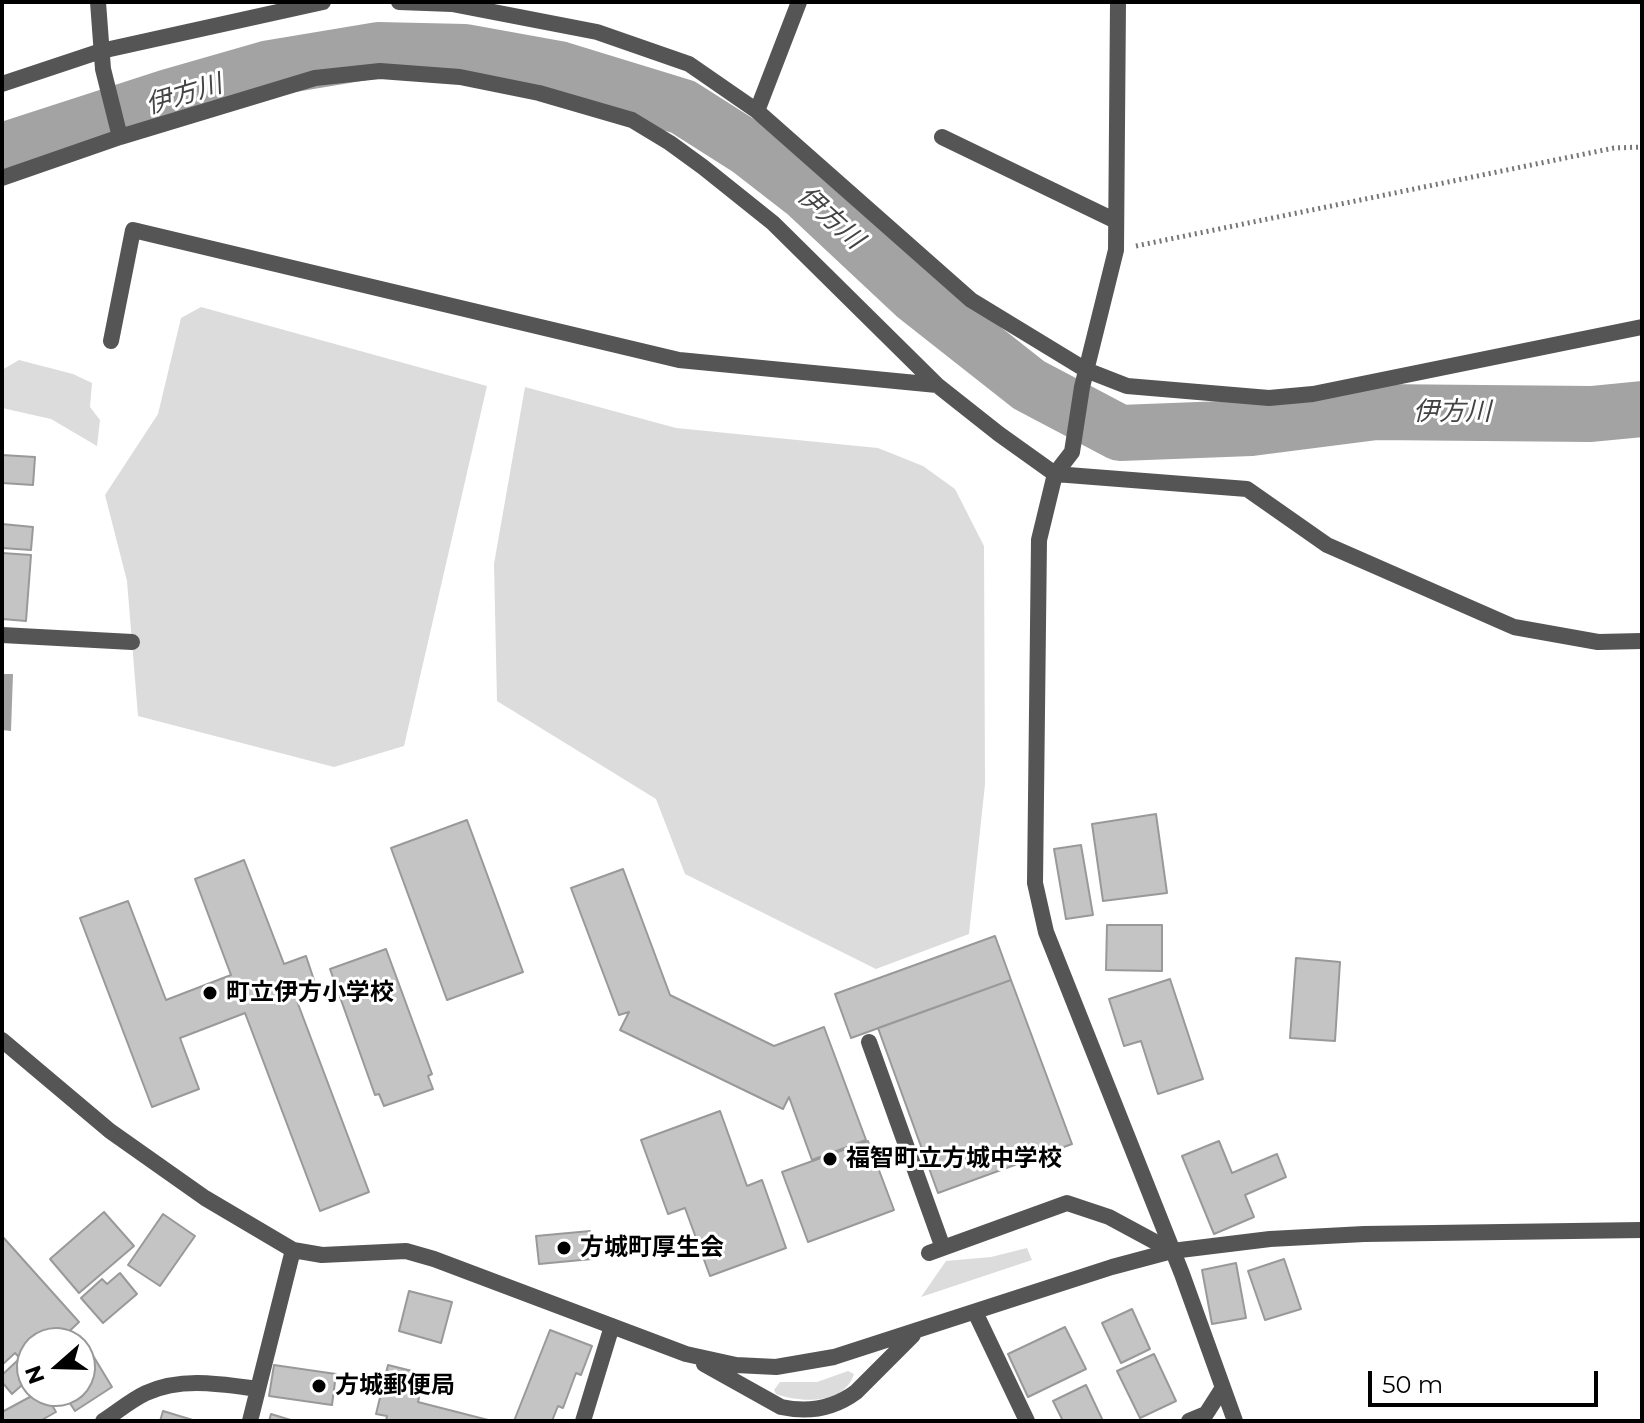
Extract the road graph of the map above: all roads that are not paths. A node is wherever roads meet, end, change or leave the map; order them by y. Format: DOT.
graph roads {
  1 [pos="98,2"];
  2 [pos="323,2"];
  3 [pos="399,2"];
  4 [pos="799,2"];
  5 [pos="1118,2"];
  6 [pos="101,51"];
  7 [pos="2,84"];
  8 [pos="757,111"];
  9 [pos="119,132"];
  10 [pos="942,137"];
  11 [pos="2,178"];
  12 [pos="1116,221"];
  13 [pos="1642,327"];
  14 [pos="111,341"];
  15 [pos="1086,370"];
  16 [pos="937,385"];
  17 [pos="1055,474"];
  18 [pos="2,635"];
  19 [pos="1642,641"];
  20 [pos="132,642"];
  21 [pos="2,1040"];
  22 [pos="869,1042"];
  23 [pos="1642,1230"];
  24 [pos="293,1250"];
  25 [pos="1172,1251"];
  26 [pos="975,1312"];
  27 [pos="612,1326"];
  28 [pos="917,1331"];
  29 [pos="686,1354"];
  30 [pos="258,1389"];
  31 [pos="1222,1389"];
  32 [pos="103,1421"];
  33 [pos="250,1421"];
  34 [pos="583,1421"];
  35 [pos="1027,1421"];
  36 [pos="1189,1421"];
  37 [pos="1235,1421"];
  1 -- 6 [label="street"];
  2 -- 6 [label="street"];
  3 -- 8 [label="street"];
  4 -- 8 [label="street"];
  5 -- 12 [label="street"];
  6 -- 7 [label="street"];
  6 -- 9 [label="street"];
  8 -- 15 [label="street"];
  9 -- 11 [label="street"];
  9 -- 16 [label="street"];
  10 -- 12 [label="street"];
  12 -- 15 [label="street"];
  13 -- 15 [label="street"];
  14 -- 16 [label="street"];
  15 -- 17 [label="street"];
  16 -- 17 [label="street"];
  17 -- 19 [label="street"];
  17 -- 25 [label="street"];
  18 -- 20 [label="street"];
  21 -- 24 [label="street"];
  22 -- 25 [label="street"];
  23 -- 25 [label="street"];
  24 -- 27 [label="street"];
  24 -- 30 [label="street"];
  25 -- 26 [label="street"];
  25 -- 31 [label="street"];
  26 -- 28 [label="street"];
  26 -- 35 [label="street"];
  27 -- 29 [label="street"];
  27 -- 34 [label="street"];
  28 -- 29 [label="street"];
  28 -- 29 [label="street"];
  30 -- 32 [label="street"];
  30 -- 33 [label="street"];
  31 -- 36 [label="street"];
  31 -- 37 [label="street"];
}
